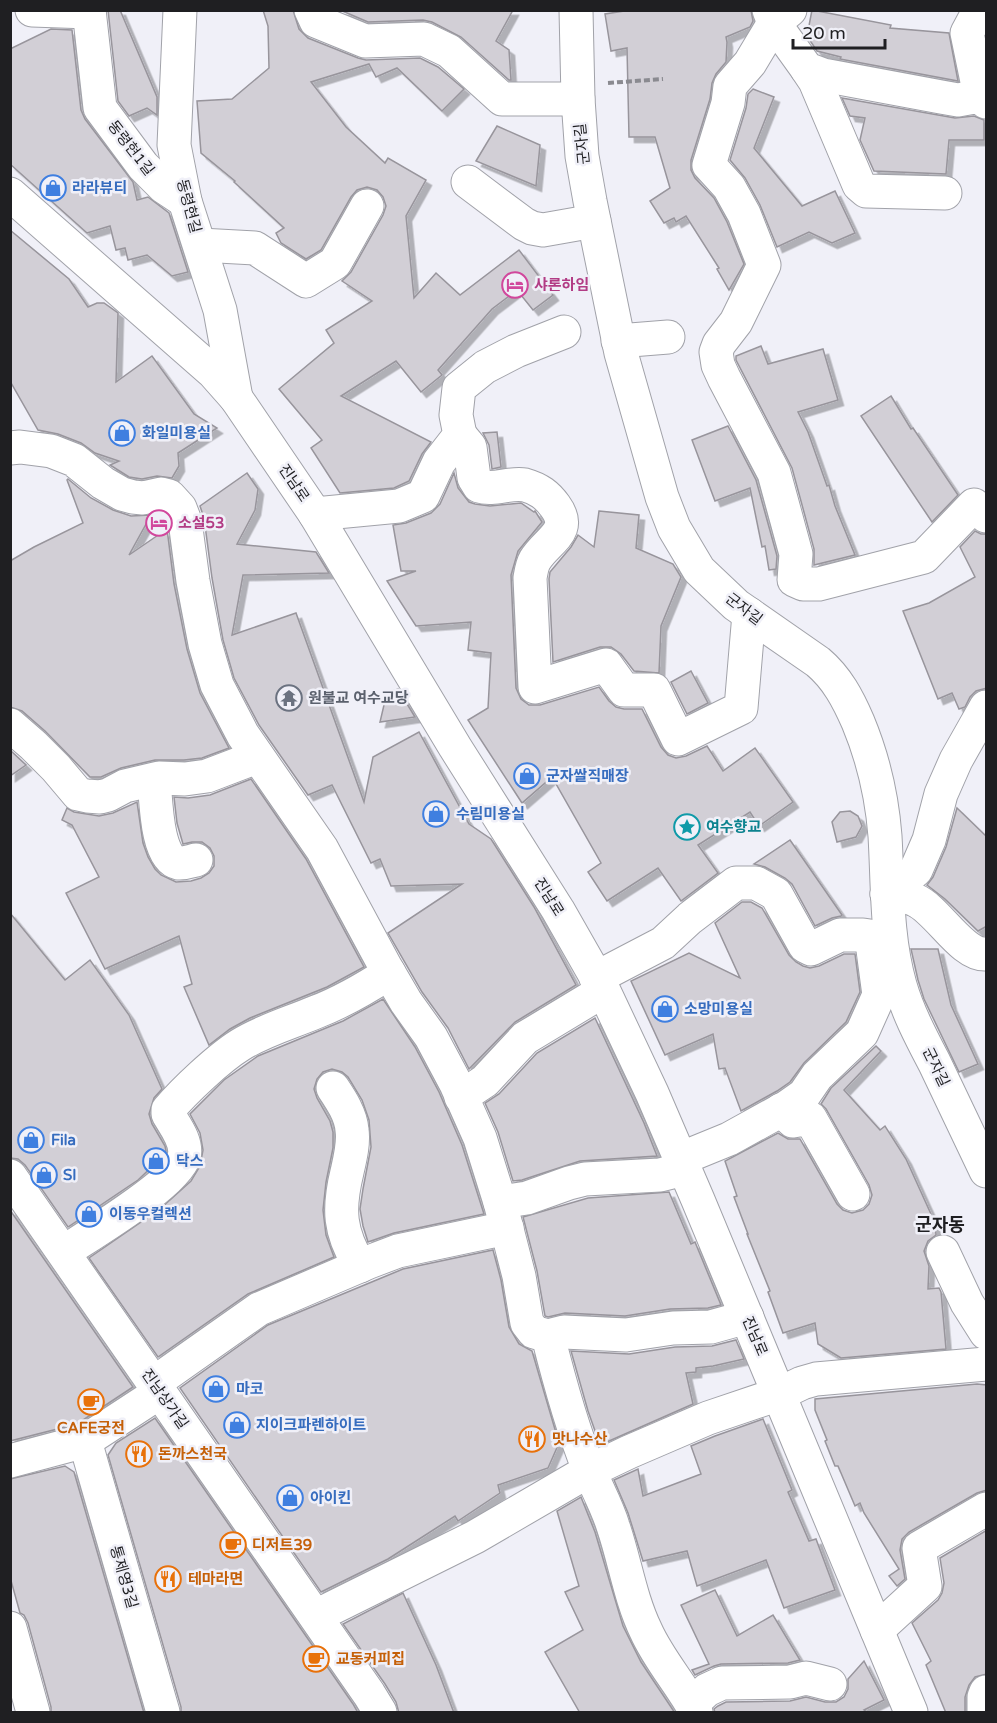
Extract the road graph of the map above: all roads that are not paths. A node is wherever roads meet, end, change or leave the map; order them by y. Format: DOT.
graph roads {
  1 [pos="32,10"];
  2 [pos="180,10"];
  3 [pos="311,10"];
  4 [pos="576,10"];
  5 [pos="985,10"];
  6 [pos="89,11"];
  7 [pos="778,15"];
  8 [pos="807,69"];
  9 [pos="578,92"];
  10 [pos="983,99"];
  11 [pos="468,182"];
  12 [pos="945,193"];
  13 [pos="10,194"];
  14 [pos="185,201"];
  15 [pos="367,206"];
  16 [pos="594,221"];
  17 [pos="200,245"];
  18 [pos="564,332"];
  19 [pos="668,337"];
  20 [pos="618,341"];
  21 [pos="236,398"];
  22 [pos="460,435"];
  23 [pos="10,448"];
  24 [pos="315,514"];
  25 [pos="987,516"];
  26 [pos="750,614"];
  27 [pos="987,707"];
  28 [pos="10,725"];
  29 [pos="257,757"];
  30 [pos="154,780"];
  31 [pos="196,860"];
  32 [pos="886,894"];
  33 [pos="881,938"];
  34 [pos="987,954"];
  35 [pos="389,973"];
  36 [pos="600,984"];
  37 [pos="333,1088"];
  38 [pos="461,1097"];
  39 [pos="781,1110"];
  40 [pos="682,1164"];
  41 [pos="987,1171"];
  42 [pos="10,1176"];
  43 [pos="853,1194"];
  44 [pos="503,1215"];
  45 [pos="64,1252"];
  46 [pos="943,1252"];
  47 [pos="360,1266"];
  48 [pos="747,1317"];
  49 [pos="987,1333"];
  50 [pos="548,1336"];
  51 [pos="987,1364"];
  52 [pos="157,1388"];
  53 [pos="779,1394"];
  54 [pos="86,1441"];
  55 [pos="10,1461"];
  56 [pos="590,1471"];
  57 [pos="987,1509"];
  58 [pos="315,1616"];
  59 [pos="10,1628"];
  60 [pos="876,1640"];
  61 [pos="830,1684"];
  62 [pos="987,1692"];
  63 [pos="694,1708"];
  64 [pos="33,1713"];
  65 [pos="163,1713"];
  66 [pos="380,1713"];
  67 [pos="911,1713"];
  68 [pos="984,1713"];
  1 -- 6 [label="street"];
  2 -- 14 [label="street, 동령현길"];
  3 -- 9 [label="street"];
  4 -- 9 [label="street, 군자길"];
  5 -- 10 [label="street"];
  6 -- 14 [label="street, 동령현1길"];
  7 -- 8 [label="street"];
  7 -- 25 [label="street"];
  8 -- 10 [label="street"];
  8 -- 12 [label="street"];
  9 -- 16 [label="street, 군자길"];
  11 -- 16 [label="street"];
  13 -- 21 [label="street, 진남로"];
  14 -- 17 [label="street, 동령현길"];
  15 -- 17 [label="street"];
  16 -- 20 [label="street, 군자길"];
  17 -- 21 [label="street, 동령현길"];
  18 -- 22 [label="street"];
  19 -- 20 [label="street"];
  20 -- 26 [label="street, 군자길"];
  21 -- 24 [label="street, 진남로"];
  22 -- 24 [label="street"];
  22 -- 26 [label="street"];
  23 -- 29 [label="street"];
  24 -- 36 [label="street, 진남로"];
  26 -- 32 [label="street, 군자길"];
  27 -- 32 [label="street"];
  28 -- 30 [label="street"];
  29 -- 30 [label="street"];
  29 -- 35 [label="street"];
  30 -- 31 [label="street"];
  32 -- 33 [label="street, 군자길"];
  32 -- 34 [label="street"];
  33 -- 36 [label="street"];
  33 -- 39 [label="street"];
  33 -- 41 [label="street, 군자길"];
  35 -- 38 [label="street"];
  35 -- 45 [label="street"];
  36 -- 38 [label="street"];
  36 -- 40 [label="street, 진남로"];
  37 -- 47 [label="street"];
  38 -- 44 [label="street"];
  39 -- 40 [label="street"];
  39 -- 43 [label="street"];
  40 -- 44 [label="street"];
  40 -- 48 [label="street, 진남로"];
  42 -- 45 [label="street, 진남상가길"];
  44 -- 47 [label="street"];
  44 -- 50 [label="street"];
  45 -- 52 [label="street, 진남상가길"];
  46 -- 49 [label="street"];
  47 -- 52 [label="street"];
  48 -- 50 [label="street"];
  48 -- 53 [label="street, 진남로"];
  50 -- 56 [label="street"];
  51 -- 53 [label="street"];
  52 -- 54 [label="street"];
  52 -- 58 [label="street, 진남상가길"];
  53 -- 56 [label="street"];
  53 -- 60 [label="street, 진남로"];
  54 -- 55 [label="street"];
  54 -- 65 [label="street, 통제영3길"];
  56 -- 58 [label="street"];
  56 -- 63 [label="street"];
  57 -- 60 [label="street"];
  58 -- 66 [label="street, 진남상가길"];
  59 -- 64 [label="street"];
  60 -- 67 [label="street, 진남로"];
  61 -- 63 [label="street"];
  62 -- 68 [label="street"];
}
